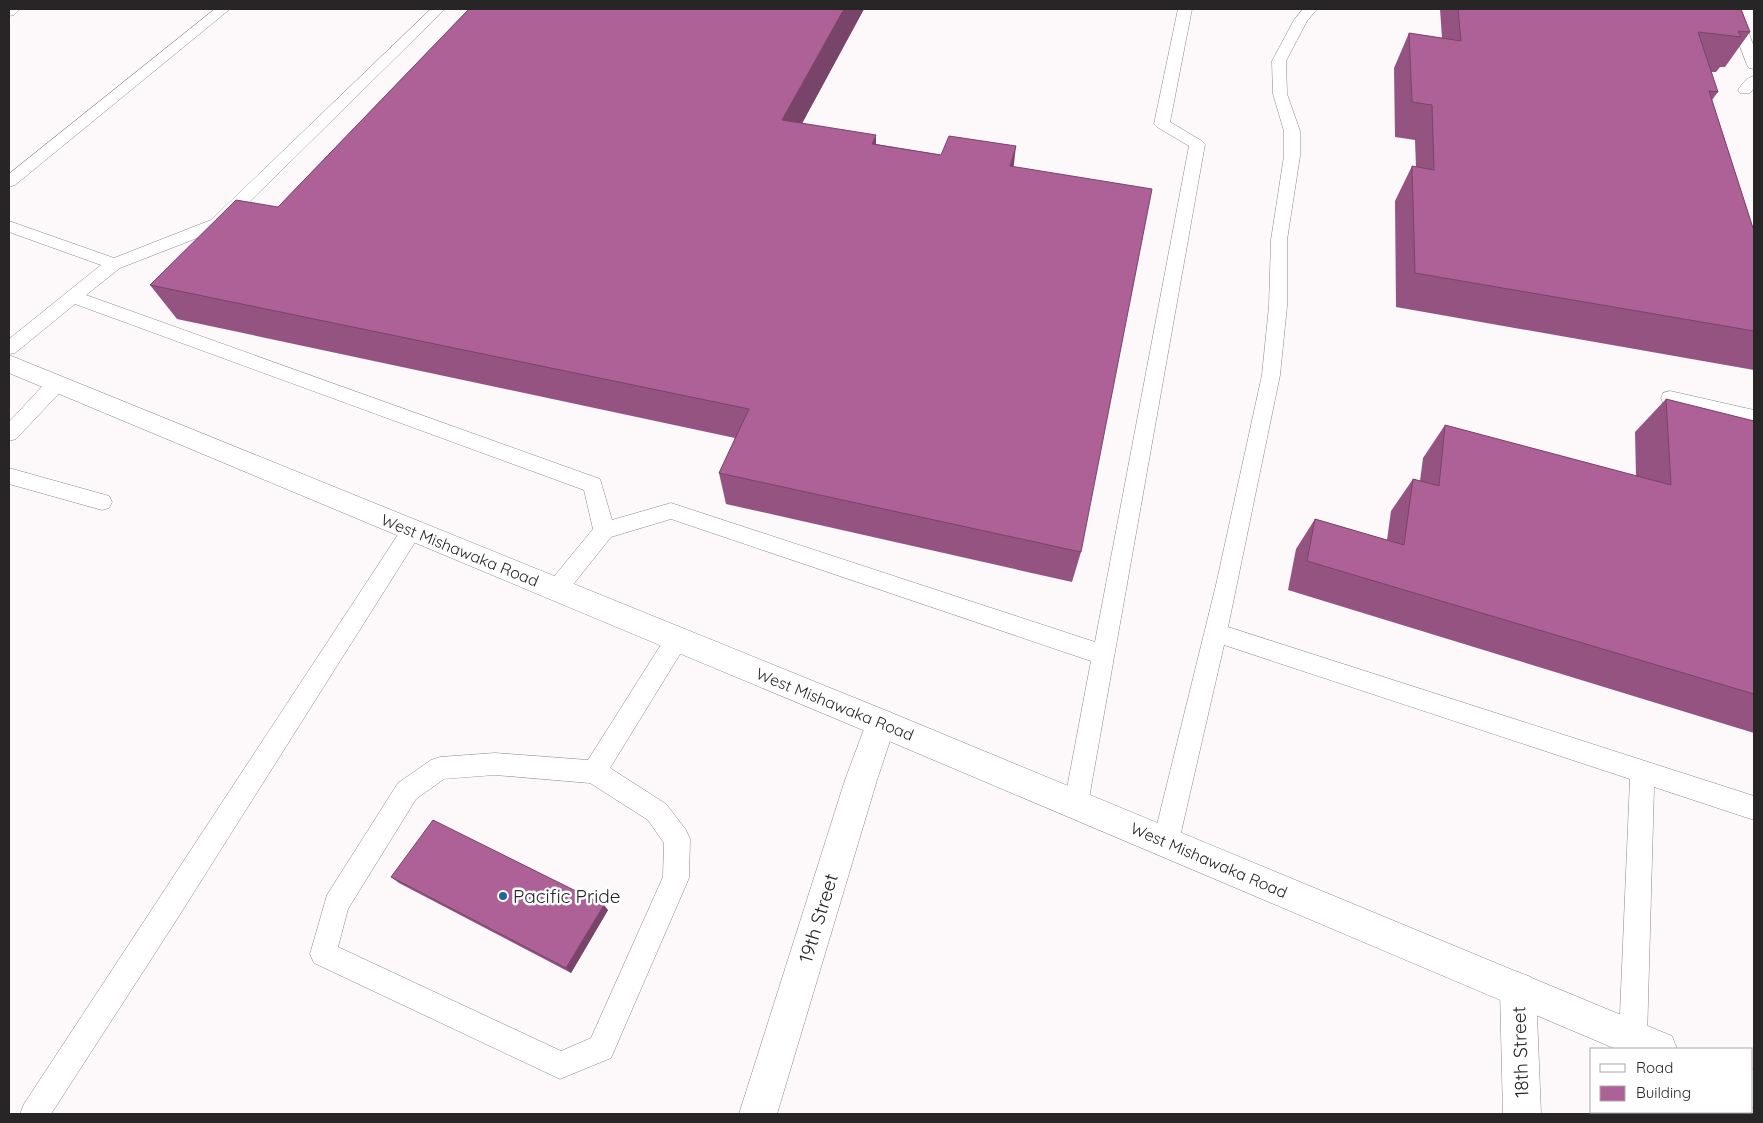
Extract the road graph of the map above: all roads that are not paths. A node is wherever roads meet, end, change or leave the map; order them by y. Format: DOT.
graph roads {
  1 [pos="13,9"];
  2 [pos="223,9"];
  3 [pos="438,9"];
  4 [pos="1185,9"];
  5 [pos="1310,9"];
  6 [pos="1733,9"];
  7 [pos="9,12"];
  8 [pos="1754,65"];
  9 [pos="9,182"];
  10 [pos="9,226"];
  11 [pos="114,264"];
  12 [pos="73,297"];
  13 [pos="9,348"];
  14 [pos="9,364"];
  15 [pos="56,384"];
  16 [pos="1670,398"];
  17 [pos="1754,417"];
  18 [pos="9,434"];
  19 [pos="9,476"];
  20 [pos="102,502"];
  21 [pos="412,530"];
  22 [pos="604,531"];
  23 [pos="556,590"];
  24 [pos="1216,633"];
  25 [pos="677,639"];
  26 [pos="1104,655"];
  27 [pos="881,723"];
  28 [pos="594,772"];
  29 [pos="1642,772"];
  30 [pos="1076,804"];
  31 [pos="1754,808"];
  32 [pos="1166,842"];
  33 [pos="1518,990"];
  34 [pos="1646,1044"];
  35 [pos="34,1114"];
  36 [pos="758,1114"];
  37 [pos="1522,1114"];
  1 -- 7 [label="lane"];
  2 -- 9 [label="lane"];
  3 -- 11 [label="lane"];
  4 -- 26 [label="lane"];
  5 -- 24 [label="lane"];
  6 -- 8 [label="lane"];
  10 -- 11 [label="lane"];
  11 -- 12 [label="lane"];
  12 -- 13 [label="lane"];
  12 -- 22 [label="lane"];
  14 -- 15 [label="main road, West Mishawaka Road"];
  15 -- 18 [label="lane"];
  15 -- 21 [label="main road, West Mishawaka Road"];
  16 -- 17 [label="lane"];
  19 -- 20 [label="lane"];
  21 -- 23 [label="main road, West Mishawaka Road"];
  21 -- 35 [label="lane"];
  22 -- 23 [label="lane"];
  22 -- 26 [label="lane"];
  23 -- 25 [label="main road, West Mishawaka Road"];
  24 -- 29 [label="lane"];
  24 -- 32 [label="lane"];
  25 -- 27 [label="main road, West Mishawaka Road"];
  25 -- 28 [label="lane"];
  26 -- 30 [label="lane"];
  27 -- 30 [label="main road, West Mishawaka Road"];
  27 -- 36 [label="main road, 19th Street"];
  28 -- 28 [label="lane"];
  29 -- 31 [label="lane"];
  29 -- 34 [label="lane"];
  30 -- 32 [label="main road, West Mishawaka Road"];
  32 -- 33 [label="main road, West Mishawaka Road"];
  33 -- 34 [label="main road, West Mishawaka Road"];
  33 -- 37 [label="main road, 18th Street"];
}
